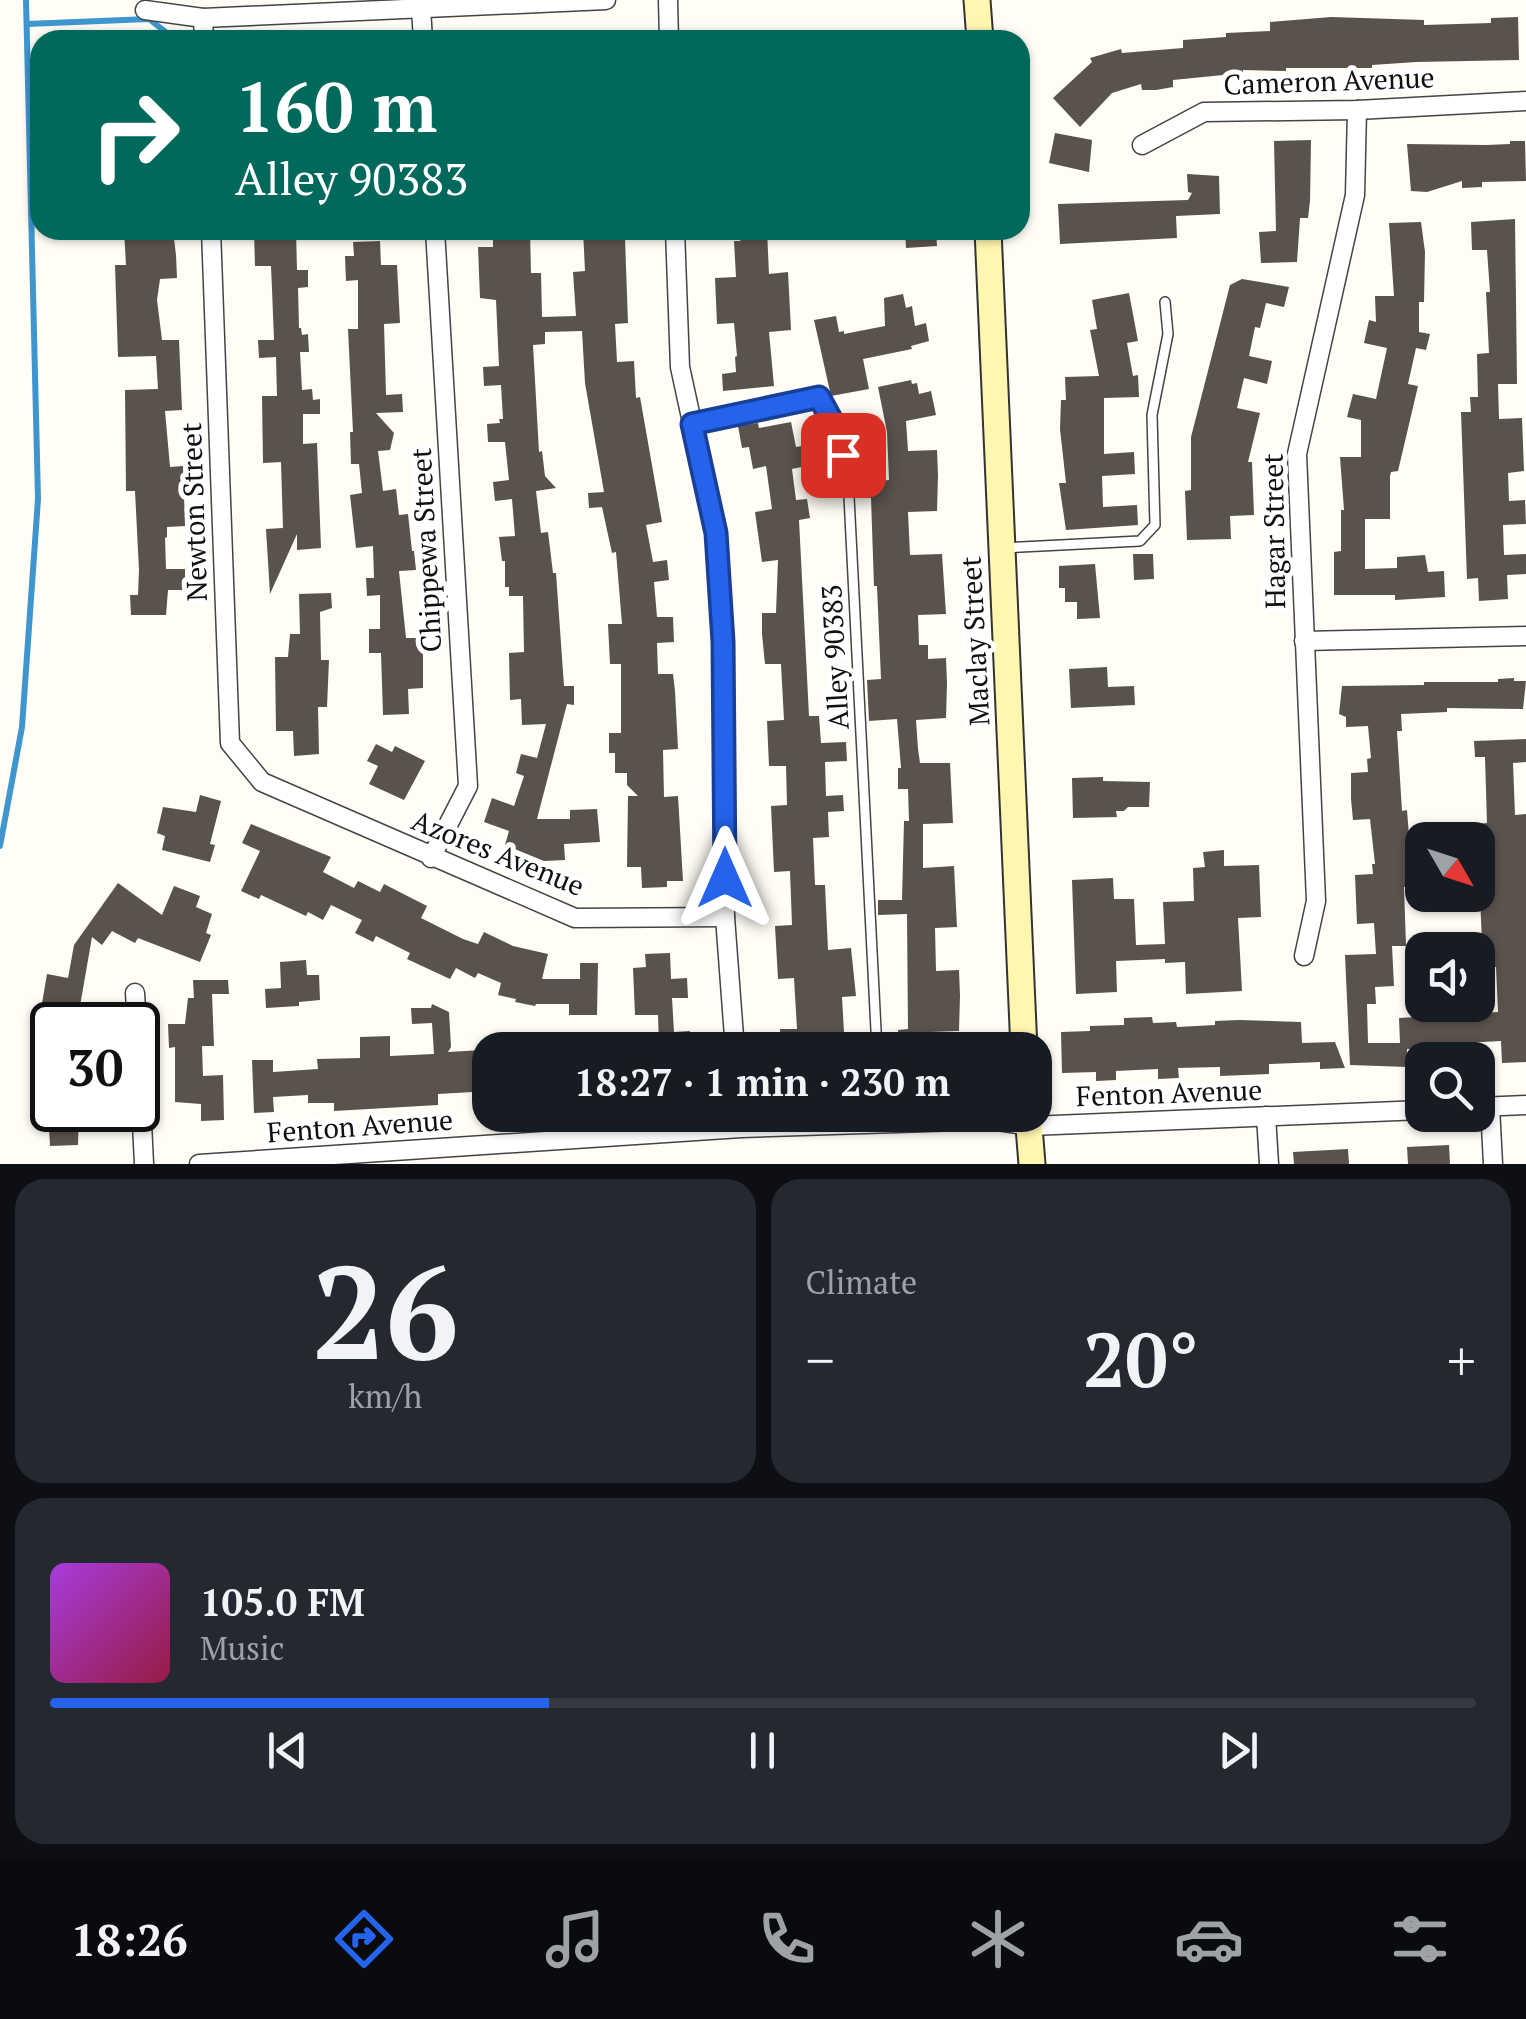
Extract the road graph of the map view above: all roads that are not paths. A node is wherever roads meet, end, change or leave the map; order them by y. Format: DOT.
graph roads {
  1 [pos="606,0"];
  2 [pos="668,0"];
  3 [pos="977,0"];
  4 [pos="560,1"];
  5 [pos="421,8"];
  6 [pos="145,10"];
  7 [pos="203,18"];
  8 [pos="204,30"];
  9 [pos="422,30"];
  10 [pos="669,30"];
  11 [pos="979,30"];
  12 [pos="1526,101"];
  13 [pos="1357,110"];
  14 [pos="1142,145"];
  15 [pos="211,240"];
  16 [pos="435,240"];
  17 [pos="675,240"];
  18 [pos="988,240"];
  19 [pos="1165,302"];
  20 [pos="692,424"];
  21 [pos="1001,548"];
  22 [pos="1526,636"];
  23 [pos="1304,641"];
  24 [pos="262,782"];
  25 [pos="431,858"];
  26 [pos="725,918"];
  27 [pos="1304,956"];
  28 [pos="135,993"];
  29 [pos="135,1002"];
  30 [pos="734,1032"];
  31 [pos="876,1032"];
  32 [pos="1023,1032"];
  33 [pos="1526,1105"];
  34 [pos="1495,1106"];
  35 [pos="1405,1111"];
  36 [pos="1266,1116"];
  37 [pos="1052,1121"];
  38 [pos="142,1132"];
  39 [pos="611,1132"];
  40 [pos="1030,1132"];
  41 [pos="1488,1132"];
  42 [pos="144,1164"];
  43 [pos="199,1164"];
  44 [pos="1032,1164"];
  45 [pos="1269,1164"];
  46 [pos="1492,1164"];
  1 -- 4 [label="street"];
  2 -- 10 [label="street"];
  3 -- 11 [label="street"];
  4 -- 5 [label="street"];
  5 -- 7 [label="street"];
  5 -- 9 [label="street"];
  6 -- 7 [label="street"];
  7 -- 8 [label="street"];
  12 -- 13 [label="street, Cameron Avenue"];
  13 -- 14 [label="street, Cameron Avenue"];
  13 -- 23 [label="street, Hagar Street"];
  15 -- 24 [label="street, Newton Street"];
  16 -- 25 [label="street, Chippewa Street"];
  17 -- 20 [label="street"];
  18 -- 21 [label="street, Maclay Street"];
  19 -- 21 [label="lane"];
  20 -- 26 [label="street"];
  20 -- 31 [label="lane, Alley 90383"];
  21 -- 32 [label="street, Maclay Street"];
  22 -- 23 [label="street"];
  23 -- 27 [label="street, Hagar Street"];
  24 -- 25 [label="street, Azores Avenue"];
  25 -- 26 [label="street, Azores Avenue"];
  26 -- 30 [label="street"];
  28 -- 29 [label="street"];
  33 -- 34 [label="street"];
  35 -- 36 [label="street, Fenton Avenue"];
  36 -- 37 [label="street, Fenton Avenue"];
  36 -- 45 [label="street"];
  38 -- 42 [label="street"];
  39 -- 43 [label="street, Fenton Avenue"];
  40 -- 44 [label="street"];
  41 -- 46 [label="street"];
}
